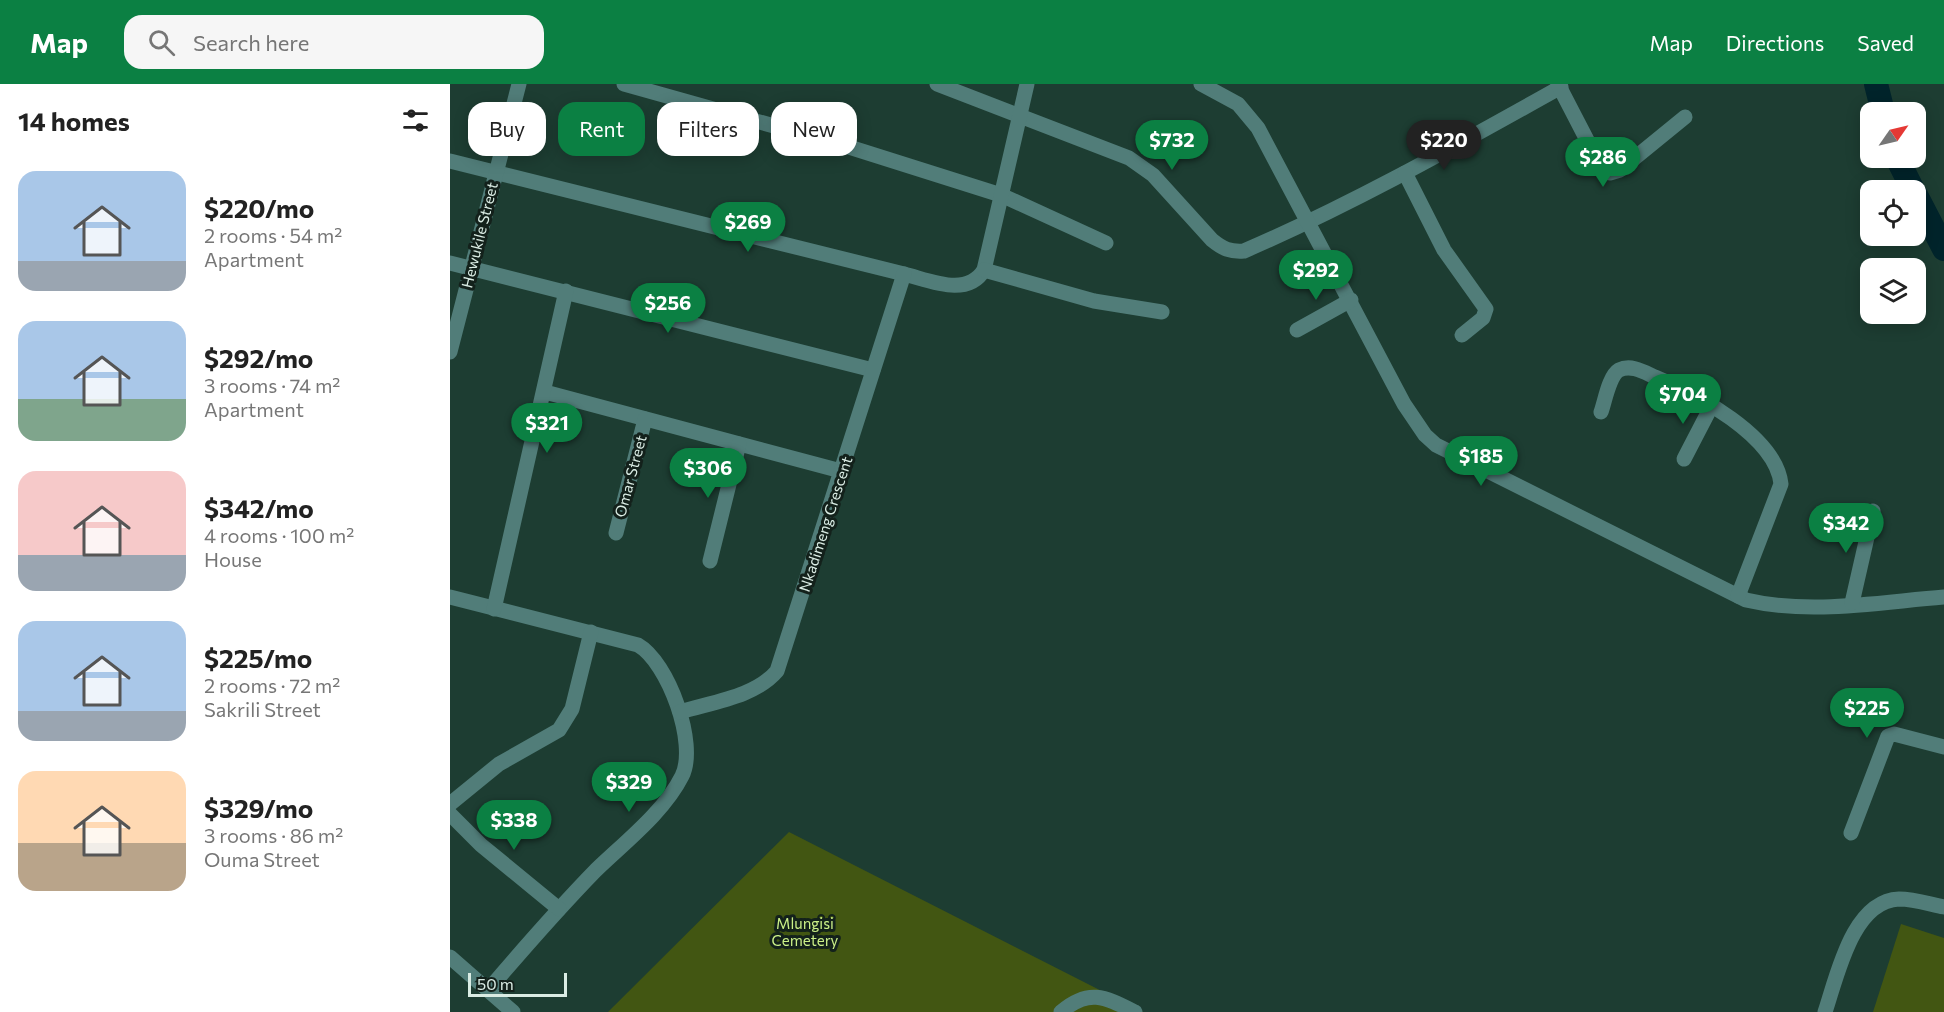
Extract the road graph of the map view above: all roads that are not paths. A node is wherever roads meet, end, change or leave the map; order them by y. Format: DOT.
graph roads {
  1 [pos="519,84"];
  2 [pos="624,84"];
  3 [pos="937,84"];
  4 [pos="1028,84"];
  5 [pos="1201,84"];
  6 [pos="1559,86"];
  7 [pos="1019,115"];
  8 [pos="1685,117"];
  9 [pos="450,161"];
  10 [pos="494,173"];
  11 [pos="1405,173"];
  12 [pos="1001,195"];
  13 [pos="1309,221"];
  14 [pos="1106,243"];
  15 [pos="450,263"];
  16 [pos="471,268"];
  17 [pos="984,270"];
  18 [pos="904,274"];
  19 [pos="566,291"];
  20 [pos="1351,300"];
  21 [pos="1162,312"];
  22 [pos="1298,330"];
  23 [pos="1462,335"];
  24 [pos="450,352"];
  25 [pos="873,370"];
  26 [pos="544,392"];
  27 [pos="1712,405"];
  28 [pos="1601,412"];
  29 [pos="645,419"];
  30 [pos="739,444"];
  31 [pos="1684,459"];
  32 [pos="842,471"];
  33 [pos="1873,511"];
  34 [pos="616,533"];
  35 [pos="710,561"];
  36 [pos="1738,596"];
  37 [pos="450,597"];
  38 [pos="1944,597"];
  39 [pos="1852,603"];
  40 [pos="494,609"];
  41 [pos="591,632"];
  42 [pos="680,712"];
  43 [pos="1944,747"];
  44 [pos="450,804"];
  45 [pos="450,814"];
  46 [pos="1851,833"];
  47 [pos="1944,907"];
  48 [pos="558,909"];
  49 [pos="450,957"];
  50 [pos="489,989"];
  51 [pos="513,1012"];
  52 [pos="1061,1012"];
  53 [pos="1135,1012"];
  54 [pos="1824,1012"];
  1 -- 10 [label="street, Hewukile Street"];
  2 -- 12 [label="street"];
  3 -- 7 [label="street"];
  4 -- 7 [label="street"];
  5 -- 13 [label="street"];
  6 -- 8 [label="street"];
  6 -- 11 [label="street"];
  7 -- 12 [label="street"];
  7 -- 13 [label="street"];
  9 -- 10 [label="street"];
  10 -- 16 [label="street, Hewukile Street"];
  10 -- 18 [label="street"];
  11 -- 13 [label="street"];
  11 -- 23 [label="street"];
  12 -- 14 [label="street"];
  12 -- 17 [label="street"];
  13 -- 20 [label="street"];
  15 -- 16 [label="street"];
  16 -- 19 [label="street"];
  16 -- 24 [label="street, Hewukile Street"];
  17 -- 18 [label="street"];
  17 -- 21 [label="street"];
  18 -- 25 [label="street, Nkadimeng Crescent"];
  19 -- 25 [label="street"];
  19 -- 26 [label="street"];
  20 -- 22 [label="street"];
  20 -- 36 [label="street"];
  25 -- 32 [label="street, Nkadimeng Crescent"];
  26 -- 29 [label="street"];
  26 -- 40 [label="street"];
  27 -- 28 [label="street"];
  27 -- 31 [label="street"];
  27 -- 36 [label="street"];
  29 -- 30 [label="street"];
  29 -- 34 [label="street, Omar Street"];
  30 -- 32 [label="street"];
  30 -- 35 [label="street"];
  32 -- 42 [label="street, Nkadimeng Crescent"];
  33 -- 39 [label="street"];
  36 -- 39 [label="street"];
  37 -- 40 [label="street"];
  38 -- 39 [label="street"];
  40 -- 41 [label="street"];
  41 -- 42 [label="street"];
  41 -- 44 [label="street"];
  42 -- 48 [label="street"];
  43 -- 46 [label="street"];
  45 -- 48 [label="street"];
  47 -- 54 [label="street"];
  48 -- 50 [label="street"];
  49 -- 50 [label="street"];
  50 -- 51 [label="street"];
  52 -- 53 [label="street"];
}
